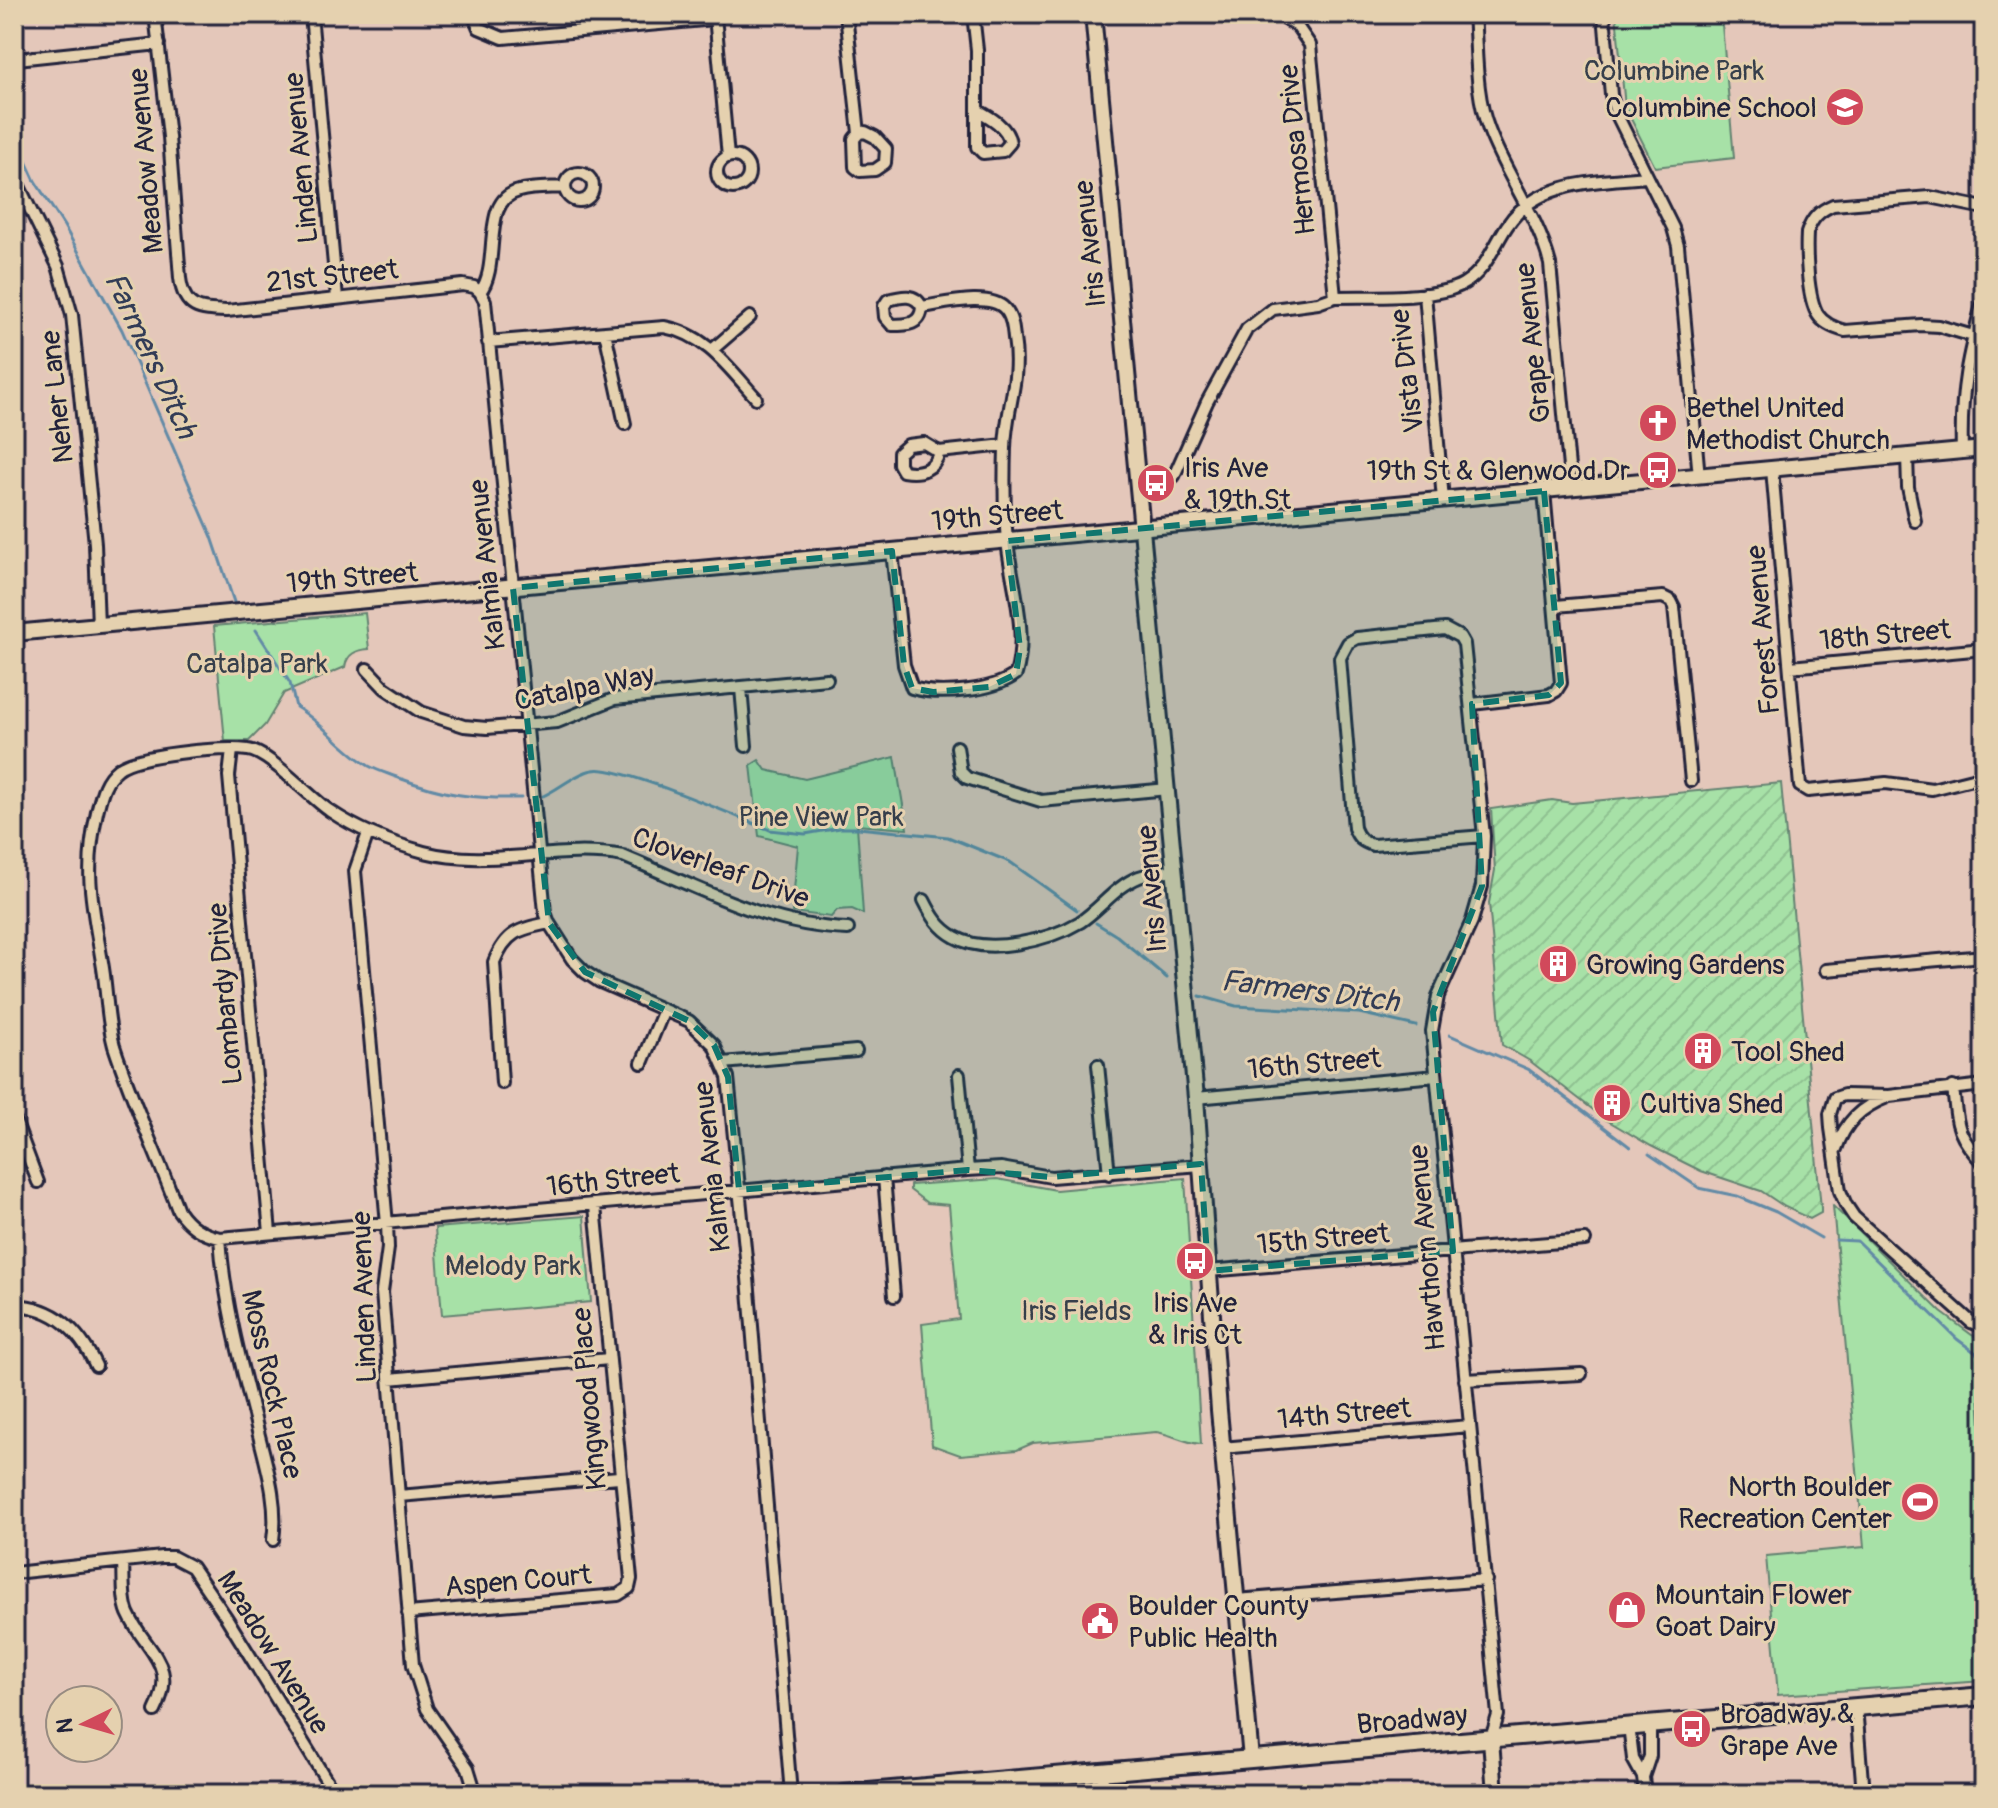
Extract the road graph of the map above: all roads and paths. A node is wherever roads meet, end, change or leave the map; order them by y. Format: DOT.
graph roads {
  1 [pos="155,14"];
  2 [pos="311,14"];
  3 [pos="473,14"];
  4 [pos="846,14"];
  5 [pos="973,14"];
  6 [pos="1093,14"];
  7 [pos="1277,14"];
  8 [pos="1474,14"];
  9 [pos="1604,14"];
  10 [pos="715,16"];
  11 [pos="159,44"];
  12 [pos="17,59"];
  13 [pos="977,110"];
  14 [pos="859,133"];
  15 [pos="728,157"];
  16 [pos="14,176"];
  17 [pos="1647,177"];
  18 [pos="564,187"];
  19 [pos="1526,205"];
  20 [pos="1984,208"];
  21 [pos="480,292"];
  22 [pos="1425,294"];
  23 [pos="1335,297"];
  24 [pos="337,298"];
  25 [pos="1984,298"];
  26 [pos="189,302"];
  27 [pos="922,307"];
  28 [pos="750,317"];
  29 [pos="605,332"];
  30 [pos="1973,336"];
  31 [pos="488,342"];
  32 [pos="712,350"];
  33 [pos="756,398"];
  34 [pos="625,424"];
  35 [pos="1005,445"];
  36 [pos="1984,449"];
  37 [pos="1962,451"];
  38 [pos="939,452"];
  39 [pos="1907,455"];
  40 [pos="1772,469"];
  41 [pos="1174,476"];
  42 [pos="1699,477"];
  43 [pos="1571,489"];
  44 [pos="1544,491"];
  45 [pos="1443,500"];
  46 [pos="1915,521"];
  47 [pos="1143,528"];
  48 [pos="1007,541"];
  49 [pos="892,551"];
  50 [pos="513,588"];
  51 [pos="1556,606"];
  52 [pos="98,626"];
  53 [pos="14,633"];
  54 [pos="1984,649"];
  55 [pos="1790,667"];
  56 [pos="367,669"];
  57 [pos="827,679"];
  58 [pos="741,688"];
  59 [pos="1472,704"];
  60 [pos="527,724"];
  61 [pos="746,746"];
  62 [pos="957,747"];
  63 [pos="232,750"];
  64 [pos="1984,776"];
  65 [pos="1691,781"];
  66 [pos="1168,789"];
  67 [pos="368,833"];
  68 [pos="1484,836"];
  69 [pos="539,856"];
  70 [pos="1175,870"];
  71 [pos="924,900"];
  72 [pos="549,923"];
  73 [pos="848,929"];
  74 [pos="1984,956"];
  75 [pos="1826,970"];
  76 [pos="664,1010"];
  77 [pos="856,1051"];
  78 [pos="642,1063"];
  79 [pos="723,1063"];
  80 [pos="1098,1065"];
  81 [pos="959,1075"];
  82 [pos="1436,1076"];
  83 [pos="502,1083"];
  84 [pos="1984,1085"];
  85 [pos="1953,1087"];
  86 [pos="1889,1096"];
  87 [pos="1196,1098"];
  88 [pos="14,1118"];
  89 [pos="1835,1151"];
  90 [pos="1984,1164"];
  91 [pos="1201,1165"];
  92 [pos="968,1170"];
  93 [pos="1109,1174"];
  94 [pos="884,1177"];
  95 [pos="38,1182"];
  96 [pos="739,1190"];
  97 [pos="595,1206"];
  98 [pos="387,1224"];
  99 [pos="270,1233"];
  100 [pos="220,1238"];
  101 [pos="1585,1240"];
  102 [pos="1453,1251"];
  103 [pos="1208,1271"];
  104 [pos="894,1296"];
  105 [pos="14,1305"];
  106 [pos="1984,1327"];
  107 [pos="609,1359"];
  108 [pos="96,1366"];
  109 [pos="1581,1374"];
  110 [pos="389,1379"];
  111 [pos="1465,1380"];
  112 [pos="1469,1426"];
  113 [pos="1222,1448"];
  114 [pos="619,1477"];
  115 [pos="399,1496"];
  116 [pos="273,1540"];
  117 [pos="123,1562"];
  118 [pos="14,1573"];
  119 [pos="1486,1580"];
  120 [pos="629,1588"];
  121 [pos="1236,1600"];
  122 [pos="408,1613"];
  123 [pos="1984,1696"];
  124 [pos="1856,1706"];
  125 [pos="155,1711"];
  126 [pos="1650,1723"];
  127 [pos="1629,1725"];
  128 [pos="1491,1739"];
  129 [pos="1251,1759"];
  130 [pos="1102,1772"];
  131 [pos="1643,1777"];
  132 [pos="335,1794"];
  133 [pos="476,1794"];
  134 [pos="791,1794"];
  135 [pos="845,1794"];
  136 [pos="1104,1794"];
  137 [pos="1495,1794"];
  138 [pos="1645,1794"];
  139 [pos="1863,1794"];
  1 -- 11 [label="street, Meadow Avenue"];
  2 -- 24 [label="street, Linden Avenue"];
  3 -- 10 [label="street"];
  4 -- 14 [label="street"];
  5 -- 13 [label="street"];
  6 -- 47 [label="street, Iris Avenue"];
  7 -- 23 [label="street, Hermosa Drive"];
  8 -- 19 [label="street, Grape Avenue"];
  9 -- 17 [label="street"];
  10 -- 15 [label="street"];
  11 -- 12 [label="street"];
  11 -- 26 [label="street, Meadow Avenue"];
  13 -- 13 [label="street"];
  16 -- 52 [label="street, Neher Lane"];
  17 -- 19 [label="street"];
  17 -- 42 [label="street"];
  18 -- 21 [label="street"];
  19 -- 22 [label="street"];
  19 -- 43 [label="street, Grape Avenue"];
  20 -- 30 [label="street"];
  21 -- 24 [label="street, 21st Street"];
  21 -- 31 [label="street, Kalmia Avenue"];
  22 -- 23 [label="street, Vista Drive"];
  22 -- 45 [label="street, Vista Drive"];
  23 -- 41 [label="street, Vista Drive"];
  24 -- 26 [label="street, 21st Street"];
  25 -- 30 [label="street"];
  27 -- 35 [label="street"];
  28 -- 32 [label="street"];
  29 -- 31 [label="street"];
  29 -- 32 [label="street"];
  29 -- 34 [label="street"];
  30 -- 37 [label="street"];
  31 -- 50 [label="street, Kalmia Avenue"];
  32 -- 33 [label="street"];
  35 -- 38 [label="street"];
  35 -- 48 [label="street"];
  36 -- 37 [label="street, 19th Street"];
  37 -- 39 [label="street, 19th Street"];
  39 -- 40 [label="street, 19th Street"];
  39 -- 46 [label="street"];
  40 -- 42 [label="street, 19th Street"];
  40 -- 55 [label="street, Forest Avenue"];
  42 -- 43 [label="street, 19th Street"];
  43 -- 44 [label="street, 19th Street"];
  44 -- 45 [label="street, 19th Street"];
  44 -- 51 [label="street"];
  45 -- 47 [label="street, 19th Street"];
  47 -- 48 [label="street, 19th Street"];
  47 -- 66 [label="street, Iris Avenue"];
  48 -- 49 [label="street, 19th Street"];
  48 -- 49 [label="street"];
  49 -- 50 [label="street, 19th Street"];
  50 -- 52 [label="street, 19th Street"];
  50 -- 60 [label="street, Kalmia Avenue"];
  51 -- 59 [label="street"];
  51 -- 65 [label="street"];
  52 -- 53 [label="street, 19th Street"];
  54 -- 55 [label="street, 18th Street"];
  55 -- 64 [label="street, Forest Avenue"];
  56 -- 60 [label="street, Catalpa Way"];
  57 -- 58 [label="street, Catalpa Way"];
  58 -- 60 [label="street, Catalpa Way"];
  58 -- 61 [label="street"];
  59 -- 68 [label="street, Hawthorn Avenue"];
  59 -- 68 [label="street, Hawthorn Avenue"];
  60 -- 69 [label="street, Kalmia Avenue"];
  62 -- 66 [label="street"];
  63 -- 67 [label="street, Cloverleaf Drive"];
  63 -- 99 [label="street, Lombardy Drive"];
  63 -- 100 [label="street, Cloverleaf Drive"];
  66 -- 70 [label="street, Iris Avenue"];
  67 -- 69 [label="street, Cloverleaf Drive"];
  67 -- 98 [label="street, Linden Avenue"];
  68 -- 82 [label="street, Hawthorn Avenue"];
  69 -- 72 [label="street, Kalmia Avenue"];
  69 -- 73 [label="street, Cloverleaf Drive"];
  70 -- 71 [label="street"];
  70 -- 87 [label="street, Iris Avenue"];
  72 -- 76 [label="street, Kalmia Avenue"];
  72 -- 83 [label="street"];
  74 -- 75 [label="street"];
  76 -- 78 [label="street"];
  76 -- 79 [label="street, Kalmia Avenue"];
  77 -- 79 [label="street"];
  79 -- 96 [label="street, Kalmia Avenue"];
  80 -- 93 [label="street"];
  81 -- 92 [label="street"];
  82 -- 87 [label="street, 16th Street"];
  82 -- 102 [label="street, Hawthorn Avenue"];
  84 -- 85 [label="street"];
  85 -- 86 [label="street"];
  85 -- 90 [label="street"];
  86 -- 89 [label="street"];
  86 -- 89 [label="street"];
  87 -- 91 [label="street, Iris Avenue"];
  88 -- 95 [label="street"];
  89 -- 106 [label="street"];
  91 -- 93 [label="street, 16th Street"];
  91 -- 103 [label="street, Iris Avenue"];
  92 -- 93 [label="street, 16th Street"];
  92 -- 94 [label="street, 16th Street"];
  94 -- 96 [label="street, 16th Street"];
  94 -- 104 [label="street"];
  96 -- 97 [label="street, 16th Street"];
  96 -- 134 [label="street, Kalmia Avenue"];
  97 -- 98 [label="street, 16th Street"];
  97 -- 107 [label="street, Kingwood Place"];
  98 -- 99 [label="street, 16th Street"];
  98 -- 110 [label="street, Linden Avenue"];
  99 -- 100 [label="street, 16th Street"];
  100 -- 116 [label="street, Moss Rock Place"];
  101 -- 102 [label="street, 15th Street"];
  102 -- 103 [label="street, 15th Street"];
  102 -- 111 [label="street, Hawthorn Avenue"];
  103 -- 113 [label="street, Iris Avenue"];
  105 -- 108 [label="street"];
  107 -- 110 [label="street"];
  107 -- 114 [label="street, Kingwood Place"];
  109 -- 111 [label="street"];
  110 -- 115 [label="street, Linden Avenue"];
  111 -- 112 [label="street, Hawthorn Avenue"];
  112 -- 113 [label="street, 14th Street"];
  112 -- 119 [label="street, Hawthorn Avenue"];
  113 -- 121 [label="street, Iris Avenue"];
  114 -- 115 [label="street"];
  114 -- 120 [label="street, Kingwood Place"];
  115 -- 122 [label="street, Linden Avenue"];
  117 -- 118 [label="street, Meadow Avenue"];
  117 -- 125 [label="street"];
  117 -- 132 [label="street, Meadow Avenue"];
  119 -- 121 [label="street"];
  119 -- 128 [label="street, Hawthorn Avenue"];
  120 -- 122 [label="street, Aspen Court"];
  121 -- 129 [label="street, Iris Avenue"];
  122 -- 133 [label="street, Linden Avenue"];
  123 -- 124 [label="main road, Broadway"];
  124 -- 126 [label="main road, Broadway"];
  124 -- 139 [label="street"];
  126 -- 127 [label="main road, Broadway"];
  126 -- 131 [label="street"];
  127 -- 128 [label="main road, Broadway"];
  127 -- 131 [label="street"];
  128 -- 129 [label="main road, Broadway"];
  128 -- 137 [label="street, Hawthorn Avenue"];
  129 -- 130 [label="main road, Broadway"];
  130 -- 135 [label="main road, Broadway"];
  130 -- 136 [label="street"];
  131 -- 138 [label="street"];
}
